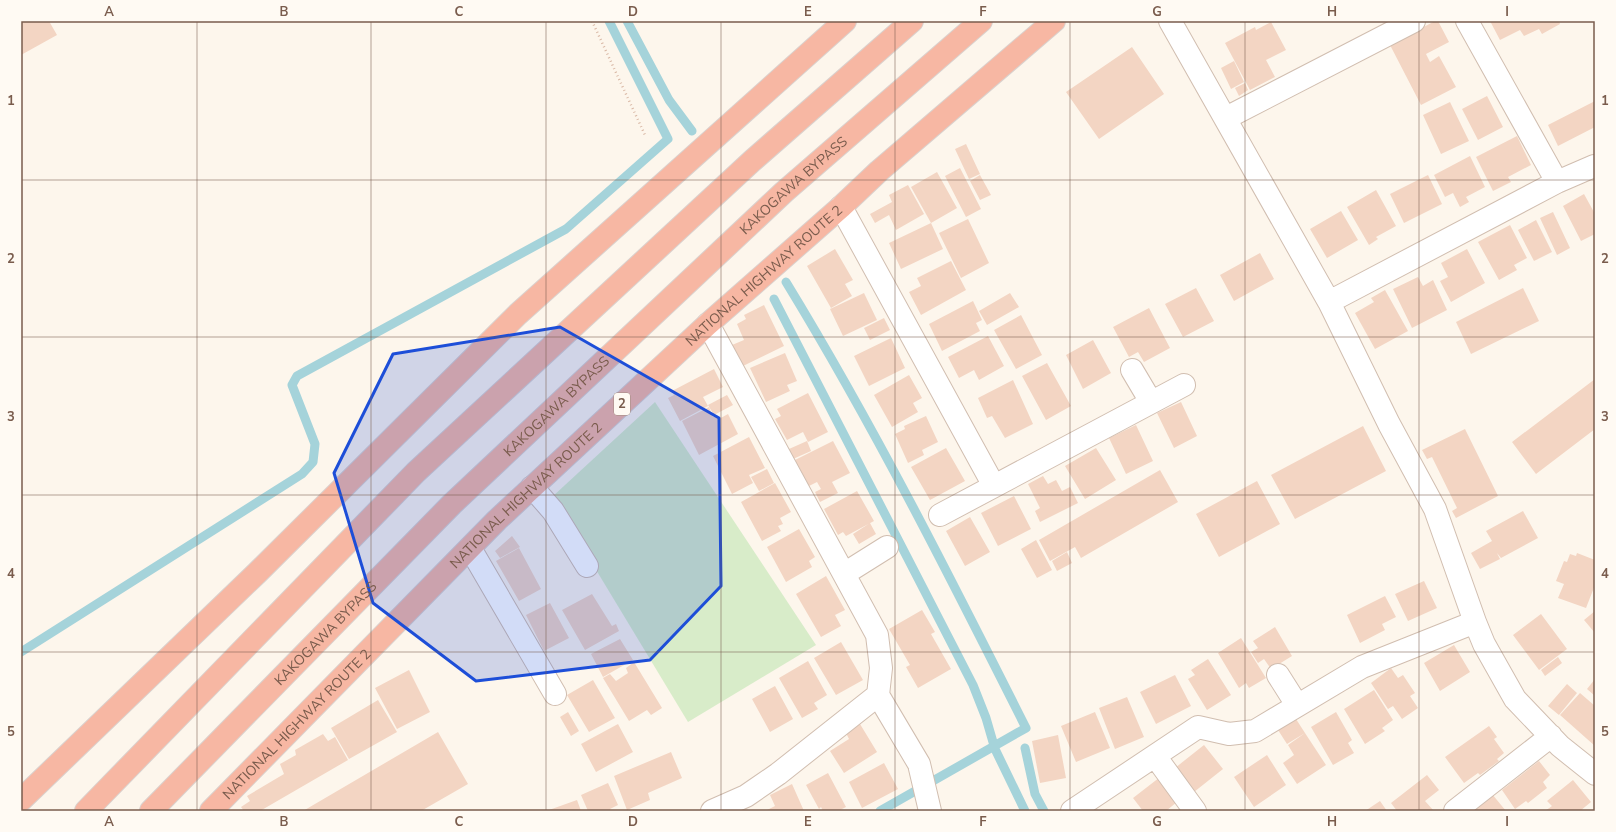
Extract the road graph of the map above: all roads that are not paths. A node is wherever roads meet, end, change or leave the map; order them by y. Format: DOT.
graph roads {
  1 [pos="845,21"];
  2 [pos="912,21"];
  3 [pos="981,21"];
  4 [pos="1054,21"];
  5 [pos="1170,21"];
  6 [pos="1414,21"];
  7 [pos="1467,21"];
  8 [pos="1226,118"];
  9 [pos="1594,166"];
  10 [pos="1557,182"];
  11 [pos="841,208"];
  12 [pos="1329,302"];
  13 [pos="708,324"];
  14 [pos="1132,370"];
  15 [pos="1184,385"];
  16 [pos="1151,402"];
  17 [pos="994,486"];
  18 [pos="532,487"];
  19 [pos="940,515"];
  20 [pos="887,547"];
  21 [pos="470,548"];
  22 [pos="587,566"];
  23 [pos="844,574"];
  24 [pos="1475,622"];
  25 [pos="1278,674"];
  26 [pos="555,694"];
  27 [pos="878,694"];
  28 [pos="1297,706"];
  29 [pos="1551,736"];
  30 [pos="1155,756"];
  31 [pos="1595,774"];
  32 [pos="21,800"];
  33 [pos="750,804"];
  34 [pos="86,811"];
  35 [pos="151,811"];
  36 [pos="211,811"];
  37 [pos="712,811"];
  38 [pos="930,811"];
  39 [pos="1072,811"];
  40 [pos="1195,811"];
  41 [pos="1455,811"];
  1 -- 32 [label="highway"];
  2 -- 34 [label="highway"];
  3 -- 35 [label="highway, KAKOGAWA BYPASS"];
  4 -- 11 [label="highway, NATIONAL HIGHWAY ROUTE 2 / 2"];
  5 -- 8 [label="street"];
  6 -- 8 [label="street"];
  7 -- 10 [label="street"];
  8 -- 12 [label="street"];
  9 -- 10 [label="street"];
  10 -- 12 [label="street"];
  11 -- 13 [label="highway, NATIONAL HIGHWAY ROUTE 2 / 2"];
  11 -- 17 [label="street"];
  12 -- 24 [label="street"];
  13 -- 18 [label="highway, NATIONAL HIGHWAY ROUTE 2 / 2"];
  13 -- 23 [label="street"];
  14 -- 16 [label="street"];
  15 -- 16 [label="street"];
  16 -- 17 [label="street"];
  17 -- 19 [label="street"];
  18 -- 21 [label="highway, NATIONAL HIGHWAY ROUTE 2 / 2"];
  18 -- 22 [label="street"];
  20 -- 23 [label="street"];
  21 -- 26 [label="street"];
  21 -- 36 [label="highway, NATIONAL HIGHWAY ROUTE 2 / 2"];
  23 -- 27 [label="street"];
  24 -- 28 [label="street"];
  24 -- 29 [label="street"];
  25 -- 28 [label="street"];
  27 -- 33 [label="street"];
  27 -- 38 [label="street"];
  28 -- 30 [label="street"];
  29 -- 31 [label="street"];
  29 -- 41 [label="street"];
  30 -- 39 [label="street"];
  30 -- 40 [label="street"];
  33 -- 37 [label="street"];
}
